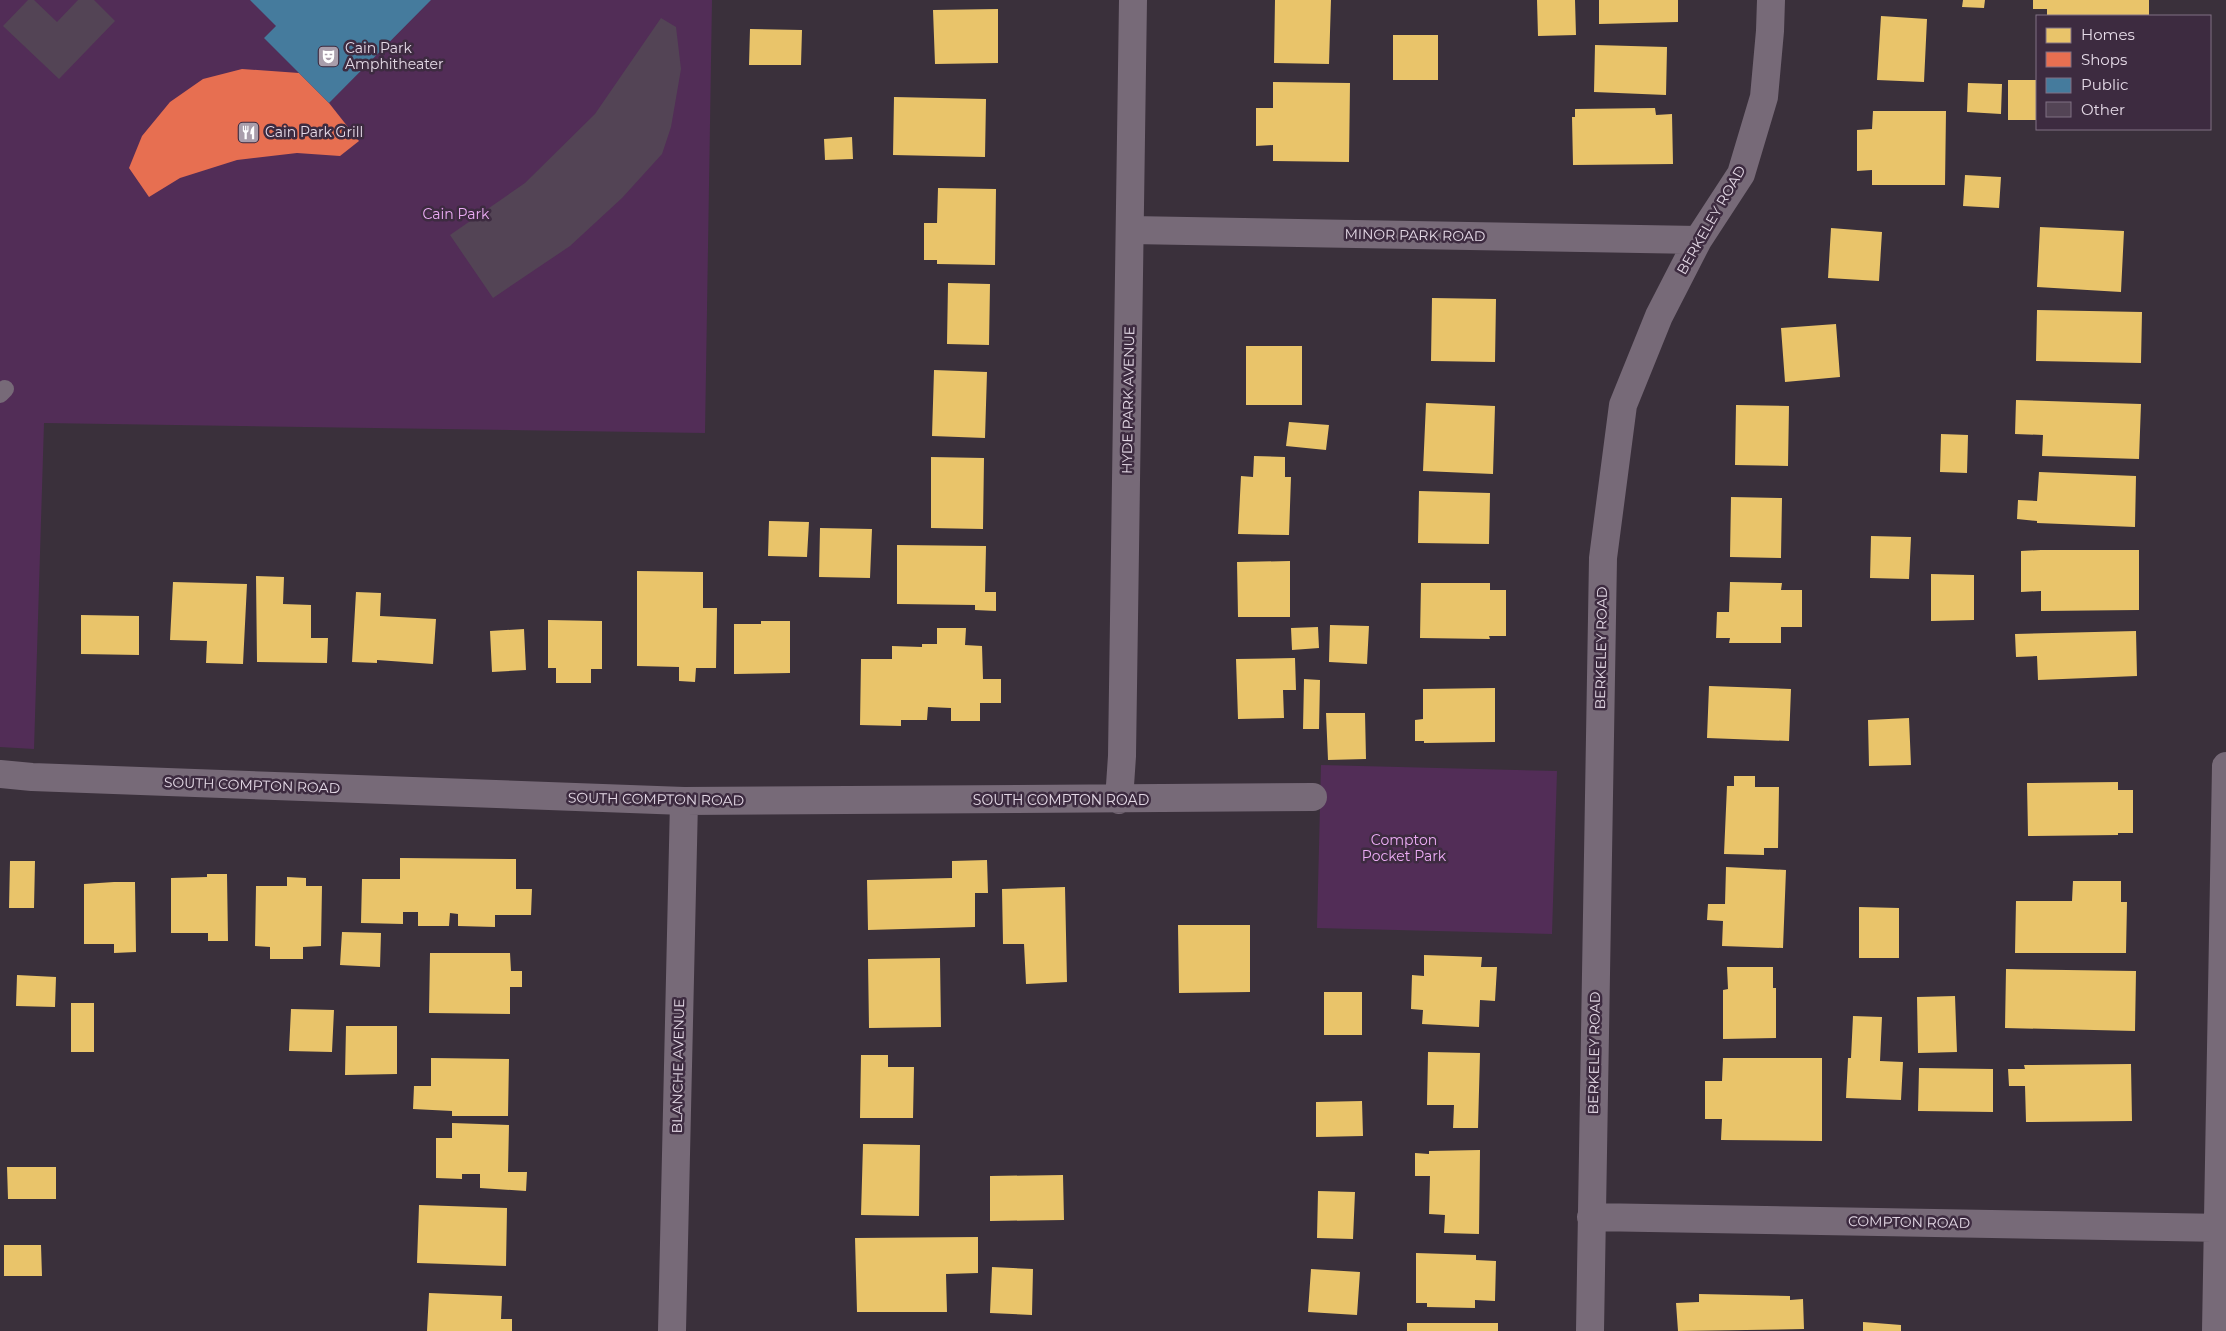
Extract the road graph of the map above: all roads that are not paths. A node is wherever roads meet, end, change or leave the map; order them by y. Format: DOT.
graph roads {
  1 [pos="1134,0"];
  2 [pos="1771,0"];
  3 [pos="1131,230"];
  4 [pos="1698,240"];
  5 [pos="2226,766"];
  6 [pos="0,774"];
  7 [pos="1313,797"];
  8 [pos="1119,800"];
  9 [pos="684,801"];
  10 [pos="1591,1217"];
  11 [pos="2222,1228"];
  12 [pos="672,1331"];
  13 [pos="1590,1331"];
  14 [pos="2216,1331"];
  1 -- 3 [label="street, HYDE PARK AVENUE"];
  2 -- 4 [label="street, BERKELEY ROAD"];
  3 -- 4 [label="street, MINOR PARK ROAD"];
  3 -- 8 [label="street, HYDE PARK AVENUE"];
  4 -- 10 [label="street, BERKELEY ROAD"];
  5 -- 11 [label="street"];
  6 -- 9 [label="street, SOUTH COMPTON ROAD"];
  7 -- 8 [label="street, SOUTH COMPTON ROAD"];
  8 -- 9 [label="street, SOUTH COMPTON ROAD"];
  9 -- 12 [label="street, BLANCHE AVENUE"];
  10 -- 11 [label="street, COMPTON ROAD"];
  10 -- 13 [label="street, BERKELEY ROAD"];
  11 -- 14 [label="street"];
}
